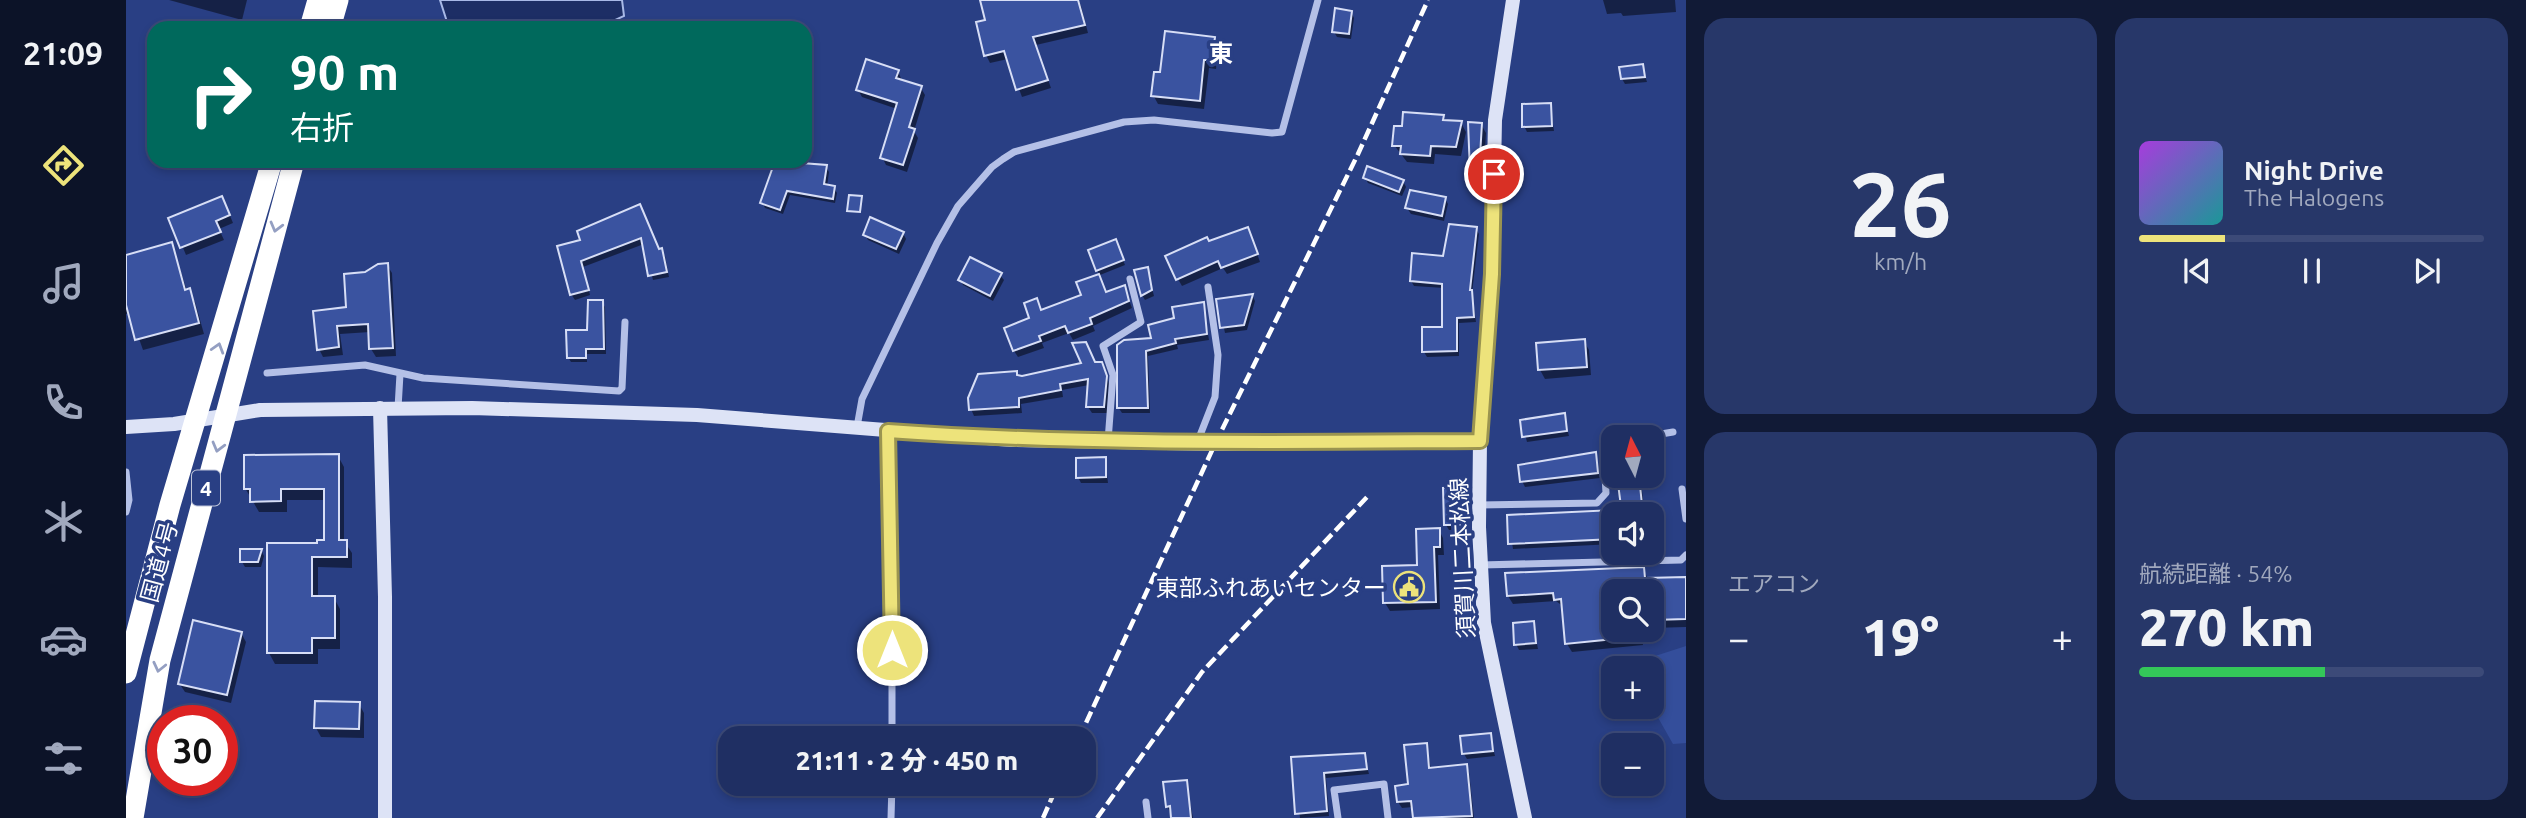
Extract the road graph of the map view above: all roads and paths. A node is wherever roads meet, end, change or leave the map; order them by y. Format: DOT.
graph roads {
  1 [pos="318,0"];
  2 [pos="338,0"];
  3 [pos="1318,0"];
  4 [pos="1513,0"];
  5 [pos="312,21"];
  6 [pos="332,21"];
  7 [pos="270,168"];
  8 [pos="292,168"];
  9 [pos="1130,279"];
  10 [pos="1208,287"];
  11 [pos="625,323"];
  12 [pos="267,373"];
  13 [pos="400,374"];
  14 [pos="380,408"];
  15 [pos="398,408"];
  16 [pos="226,414"];
  17 [pos="198,419"];
  18 [pos="126,427"];
  19 [pos="857,428"];
  20 [pos="888,431"];
  21 [pos="1673,432"];
  22 [pos="1664,434"];
  23 [pos="1108,441"];
  24 [pos="1480,441"];
  25 [pos="1197,443"];
  26 [pos="126,471"];
  27 [pos="1606,488"];
  28 [pos="1682,489"];
  29 [pos="1479,505"];
  30 [pos="126,512"];
  31 [pos="1686,519"];
  32 [pos="1686,555"];
  33 [pos="1480,565"];
  34 [pos="126,673"];
  35 [pos="892,726"];
  36 [pos="892,796"];
  37 [pos="1146,802"];
  38 [pos="133,818"];
  39 [pos="384,818"];
  40 [pos="891,818"];
  41 [pos="1147,818"];
  42 [pos="1338,818"];
  43 [pos="1388,818"];
  44 [pos="1525,818"];
  1 -- 5 [label="highway"];
  2 -- 6 [label="highway"];
  3 -- 19 [label="street"];
  4 -- 24 [label="street, 須賀川二本松線"];
  17 -- 7 [label="highway, 国道4号 / 4, one-way"];
  8 -- 16 [label="highway, 国道4号 / 4, one-way"];
  9 -- 23 [label="street"];
  10 -- 25 [label="street"];
  11 -- 13 [label="street"];
  12 -- 13 [label="street"];
  13 -- 15 [label="street"];
  14 -- 15 [label="street"];
  14 -- 16 [label="street"];
  14 -- 39 [label="street"];
  15 -- 19 [label="street"];
  16 -- 17 [label="street"];
  16 -- 38 [label="highway, 国道4号 / 4, one-way"];
  17 -- 18 [label="street"];
  17 -- 34 [label="highway, 国道4号 / 4"];
  19 -- 20 [label="street"];
  20 -- 23 [label="street"];
  20 -- 35 [label="street"];
  21 -- 22 [label="street"];
  23 -- 25 [label="street"];
  24 -- 25 [label="street"];
  24 -- 29 [label="street, 須賀川二本松線"];
  26 -- 30 [label="street"];
  27 -- 29 [label="street"];
  28 -- 31 [label="street"];
  29 -- 33 [label="street, 須賀川二本松線"];
  32 -- 33 [label="street"];
  33 -- 44 [label="street, 須賀川二本松線"];
  36 -- 40 [label="street"];
  37 -- 41 [label="street"];
  42 -- 43 [label="street"];
}
